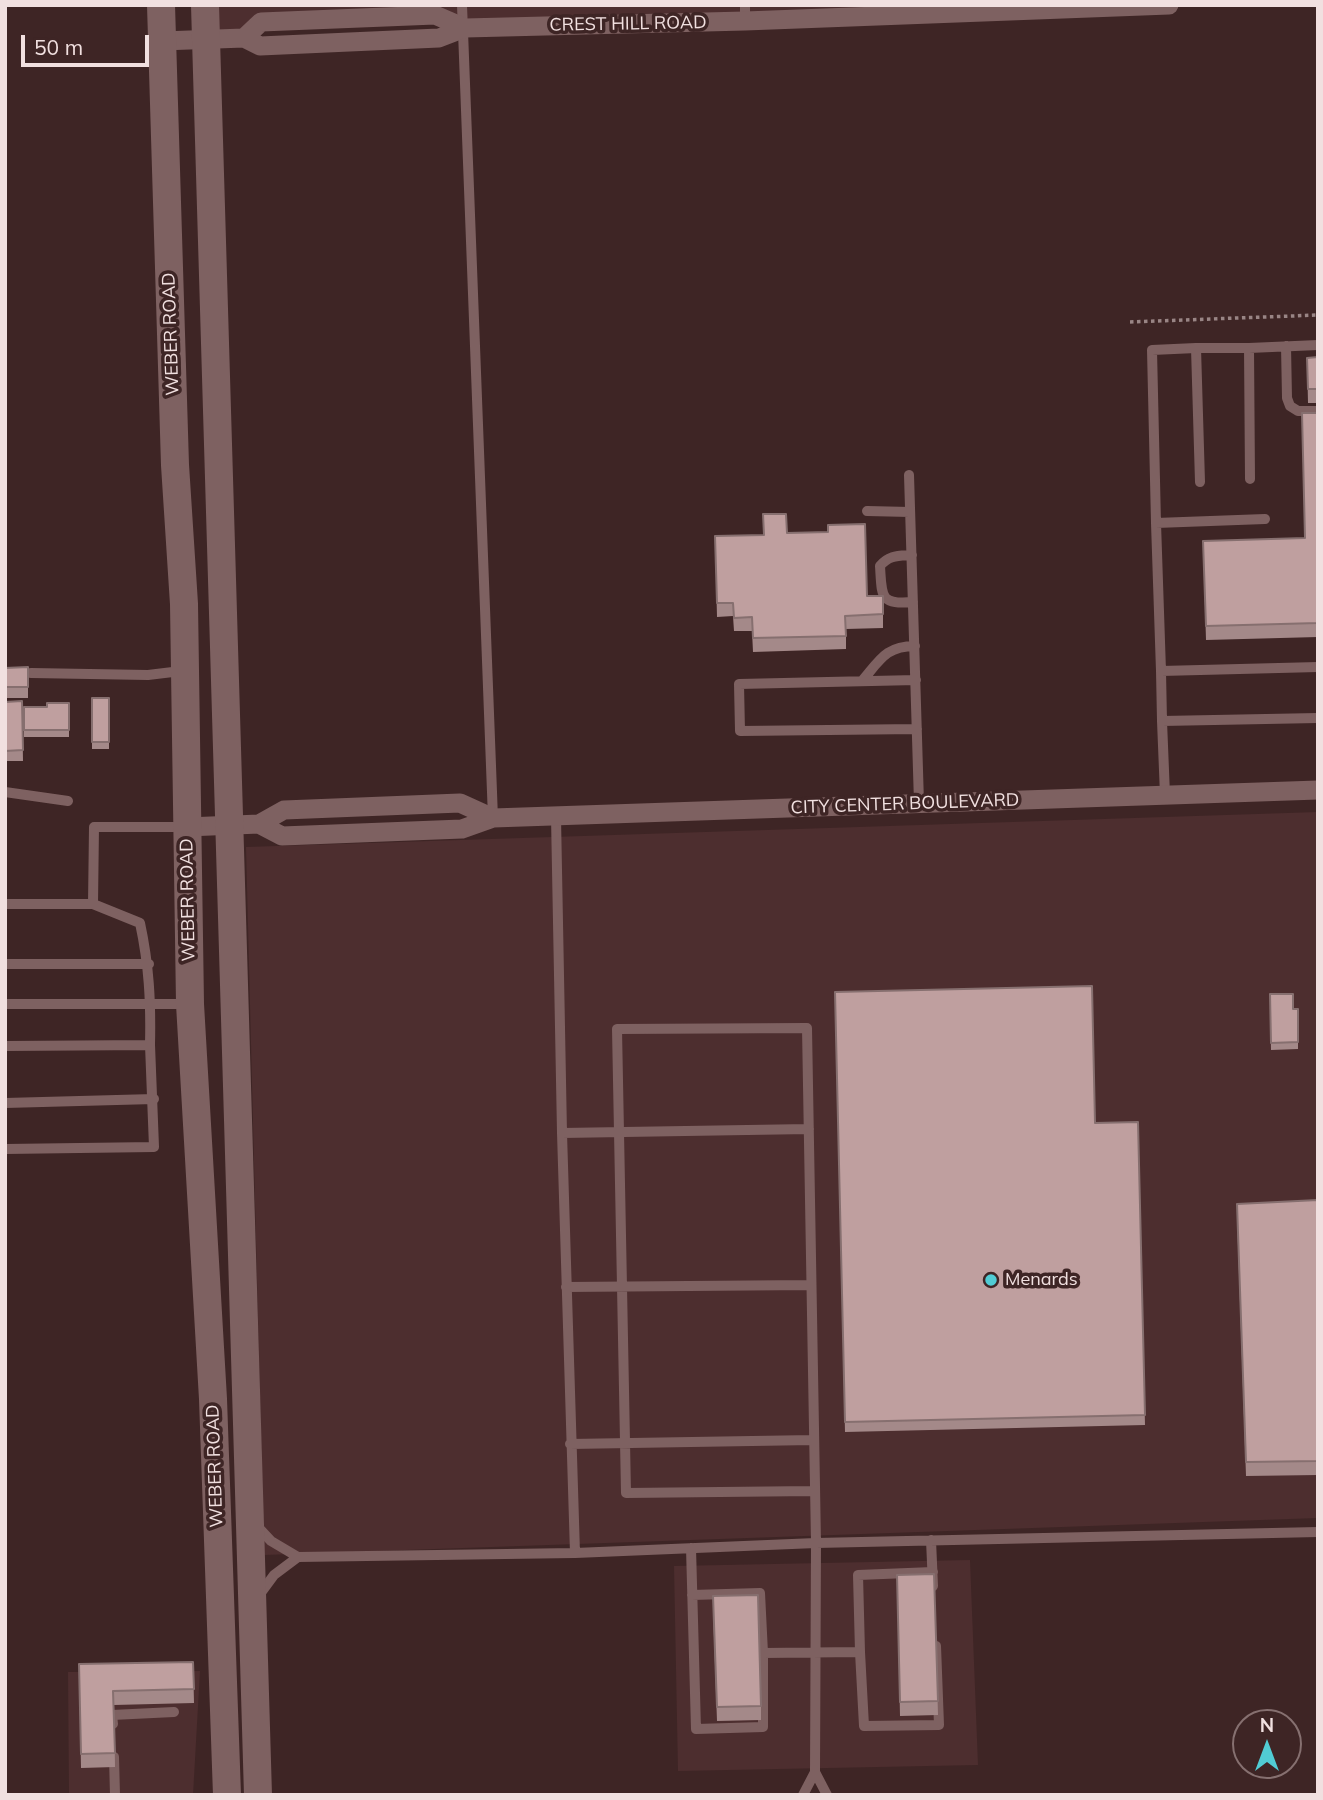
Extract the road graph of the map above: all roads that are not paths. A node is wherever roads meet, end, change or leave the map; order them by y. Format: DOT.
graph roads {
  1 [pos="161,5"];
  2 [pos="205,5"];
  3 [pos="462,5"];
  4 [pos="1169,5"];
  5 [pos="745,13"];
  6 [pos="465,28"];
  7 [pos="206,39"];
  8 [pos="162,41"];
  9 [pos="1318,345"];
  10 [pos="1286,346"];
  11 [pos="1196,348"];
  12 [pos="1249,348"];
  13 [pos="1318,411"];
  14 [pos="909,475"];
  15 [pos="1250,479"];
  16 [pos="1200,482"];
  17 [pos="867,511"];
  18 [pos="910,512"];
  19 [pos="1265,519"];
  20 [pos="1156,523"];
  21 [pos="912,555"];
  22 [pos="913,602"];
  23 [pos="915,646"];
  24 [pos="1318,667"];
  25 [pos="185,671"];
  26 [pos="1161,671"];
  27 [pos="31,673"];
  28 [pos="916,680"];
  29 [pos="862,681"];
  30 [pos="1318,718"];
  31 [pos="1162,721"];
  32 [pos="917,729"];
  33 [pos="1318,790"];
  34 [pos="5,792"];
  35 [pos="1165,795"];
  36 [pos="68,801"];
  37 [pos="919,803"];
  38 [pos="556,817"];
  39 [pos="493,818"];
  40 [pos="229,825"];
  41 [pos="187,827"];
  42 [pos="5,904"];
  43 [pos="93,904"];
  44 [pos="5,964"];
  45 [pos="149,964"];
  46 [pos="151,1003"];
  47 [pos="5,1004"];
  48 [pos="190,1004"];
  49 [pos="150,1045"];
  50 [pos="5,1046"];
  51 [pos="153,1099"];
  52 [pos="5,1103"];
  53 [pos="809,1129"];
  54 [pos="619,1132"];
  55 [pos="562,1133"];
  56 [pos="5,1149"];
  57 [pos="811,1285"];
  58 [pos="566,1287"];
  59 [pos="622,1287"];
  60 [pos="813,1440"];
  61 [pos="625,1443"];
  62 [pos="570,1444"];
  63 [pos="814,1491"];
  64 [pos="248,1515"];
  65 [pos="1318,1532"];
  66 [pos="932,1540"];
  67 [pos="816,1543"];
  68 [pos="691,1548"];
  69 [pos="575,1553"];
  70 [pos="298,1557"];
  71 [pos="933,1572"];
  72 [pos="692,1595"];
  73 [pos="934,1600"];
  74 [pos="251,1610"];
  75 [pos="936,1641"];
  76 [pos="860,1652"];
  77 [pos="763,1653"];
  78 [pos="816,1653"];
  79 [pos="174,1712"];
  80 [pos="815,1772"];
  81 [pos="115,1795"];
  82 [pos="227,1795"];
  83 [pos="258,1795"];
  84 [pos="803,1795"];
  85 [pos="827,1795"];
  1 -- 8 [label="main road, WEBER ROAD"];
  2 -- 7 [label="main road, WEBER ROAD"];
  3 -- 6 [label="lane"];
  4 -- 5 [label="street, CREST HILL ROAD"];
  5 -- 6 [label="street, CREST HILL ROAD"];
  6 -- 7 [label="street, CREST HILL ROAD"];
  6 -- 39 [label="lane"];
  7 -- 8 [label="street, CREST HILL ROAD"];
  7 -- 40 [label="main road, WEBER ROAD"];
  8 -- 25 [label="main road, WEBER ROAD"];
  9 -- 10 [label="lane"];
  10 -- 12 [label="lane"];
  10 -- 13 [label="lane"];
  11 -- 12 [label="lane"];
  11 -- 16 [label="lane"];
  11 -- 20 [label="lane"];
  12 -- 15 [label="lane"];
  14 -- 18 [label="lane"];
  17 -- 18 [label="lane"];
  18 -- 21 [label="lane"];
  19 -- 20 [label="lane"];
  20 -- 26 [label="lane"];
  21 -- 22 [label="lane"];
  21 -- 22 [label="lane"];
  22 -- 23 [label="lane"];
  23 -- 28 [label="lane"];
  23 -- 29 [label="lane"];
  24 -- 26 [label="lane"];
  25 -- 27 [label="lane"];
  25 -- 41 [label="main road, WEBER ROAD"];
  26 -- 31 [label="lane"];
  28 -- 29 [label="lane"];
  28 -- 32 [label="lane"];
  29 -- 32 [label="lane"];
  30 -- 31 [label="lane"];
  31 -- 35 [label="lane"];
  32 -- 37 [label="lane"];
  33 -- 35 [label="street, CITY CENTER BOULEVARD"];
  34 -- 36 [label="lane"];
  35 -- 37 [label="street, CITY CENTER BOULEVARD"];
  37 -- 38 [label="street, CITY CENTER BOULEVARD"];
  38 -- 39 [label="street, CITY CENTER BOULEVARD"];
  38 -- 55 [label="lane"];
  39 -- 40 [label="street, CITY CENTER BOULEVARD"];
  40 -- 41 [label="street"];
  40 -- 64 [label="main road, WEBER ROAD"];
  41 -- 43 [label="lane"];
  41 -- 48 [label="main road, WEBER ROAD"];
  42 -- 43 [label="lane"];
  43 -- 45 [label="lane"];
  44 -- 45 [label="lane"];
  45 -- 46 [label="lane"];
  46 -- 47 [label="lane"];
  46 -- 48 [label="lane"];
  46 -- 49 [label="lane"];
  48 -- 82 [label="main road, WEBER ROAD"];
  49 -- 50 [label="lane"];
  49 -- 51 [label="lane"];
  51 -- 52 [label="lane"];
  51 -- 56 [label="lane"];
  53 -- 54 [label="lane"];
  53 -- 54 [label="lane"];
  53 -- 57 [label="lane"];
  54 -- 55 [label="lane"];
  54 -- 59 [label="lane"];
  55 -- 58 [label="lane"];
  57 -- 59 [label="lane"];
  57 -- 60 [label="lane"];
  58 -- 59 [label="lane"];
  58 -- 62 [label="lane"];
  59 -- 61 [label="lane"];
  60 -- 61 [label="lane"];
  60 -- 63 [label="lane"];
  61 -- 62 [label="lane"];
  61 -- 63 [label="lane"];
  62 -- 69 [label="lane"];
  63 -- 67 [label="lane"];
  64 -- 70 [label="lane"];
  64 -- 74 [label="main road, WEBER ROAD"];
  65 -- 66 [label="lane"];
  66 -- 67 [label="lane"];
  66 -- 71 [label="lane"];
  67 -- 68 [label="lane"];
  67 -- 78 [label="lane"];
  68 -- 69 [label="lane"];
  68 -- 72 [label="lane"];
  69 -- 70 [label="lane"];
  70 -- 74 [label="lane"];
  71 -- 73 [label="lane"];
  71 -- 76 [label="lane"];
  72 -- 77 [label="lane"];
  72 -- 77 [label="lane"];
  74 -- 83 [label="main road, WEBER ROAD"];
  75 -- 76 [label="lane"];
  76 -- 78 [label="lane"];
  77 -- 78 [label="lane"];
  78 -- 80 [label="lane"];
  79 -- 81 [label="lane"];
  80 -- 84 [label="lane"];
  80 -- 85 [label="lane"];
}
